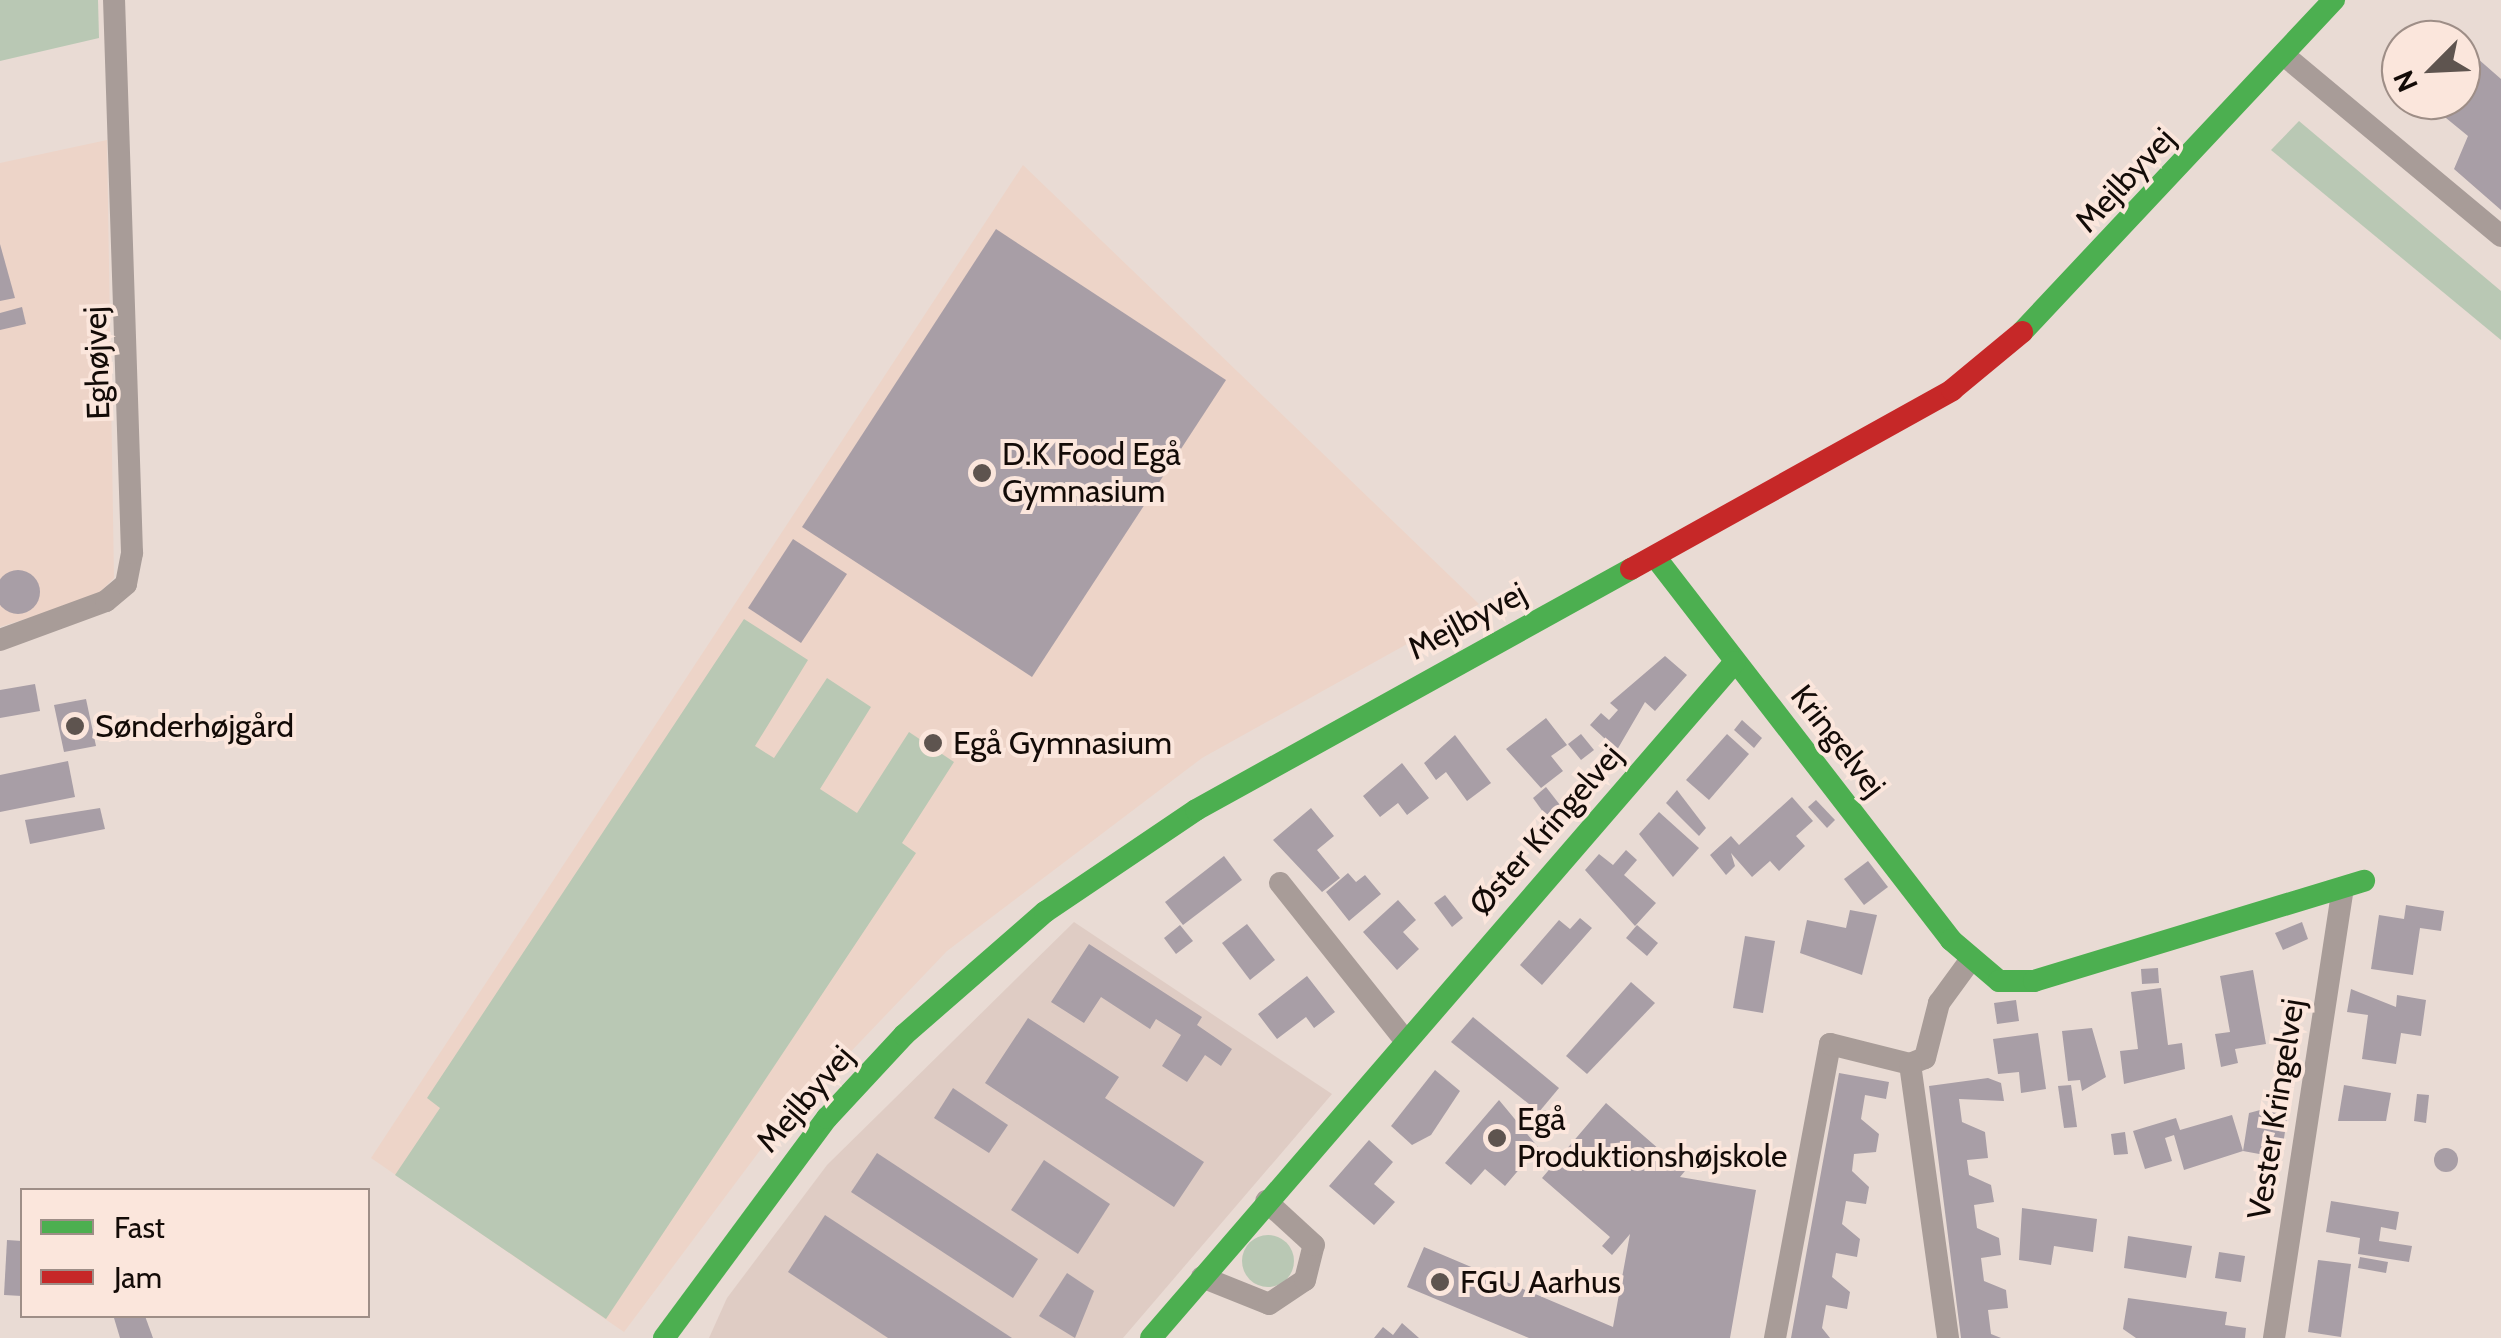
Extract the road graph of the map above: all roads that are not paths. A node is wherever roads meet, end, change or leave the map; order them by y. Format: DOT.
graph roads {
  1 [pos="114,0"];
  2 [pos="2334,0"];
  3 [pos="2285,56"];
  4 [pos="2501,236"];
  5 [pos="1656,558"];
  6 [pos="0,640"];
  7 [pos="1735,662"];
  8 [pos="1280,883"];
  9 [pos="2353,885"];
  10 [pos="1969,962"];
  11 [pos="1405,1040"];
  12 [pos="1910,1064"];
  13 [pos="1266,1201"];
  14 [pos="1202,1277"];
  15 [pos="664,1338"];
  16 [pos="1151,1338"];
  17 [pos="1775,1338"];
  18 [pos="1948,1338"];
  19 [pos="2274,1338"];
  1 -- 6 [label="street, Eghøjvej"];
  2 -- 3 [label="street, Mejlbyvej"];
  3 -- 4 [label="street"];
  3 -- 5 [label="street, Mejlbyvej"];
  5 -- 7 [label="street, Kringelvej"];
  5 -- 15 [label="street, Mejlbyvej"];
  7 -- 10 [label="street, Kringelvej"];
  7 -- 11 [label="street, Øster Kringelvej"];
  8 -- 11 [label="street"];
  9 -- 10 [label="street, Kringelvej"];
  9 -- 19 [label="street, Vester Kringelvej"];
  10 -- 12 [label="street"];
  11 -- 13 [label="street, Øster Kringelvej"];
  12 -- 17 [label="street"];
  12 -- 18 [label="street"];
  13 -- 14 [label="street, Øster Kringelvej"];
  13 -- 14 [label="street"];
  14 -- 16 [label="street, Øster Kringelvej"];
}
